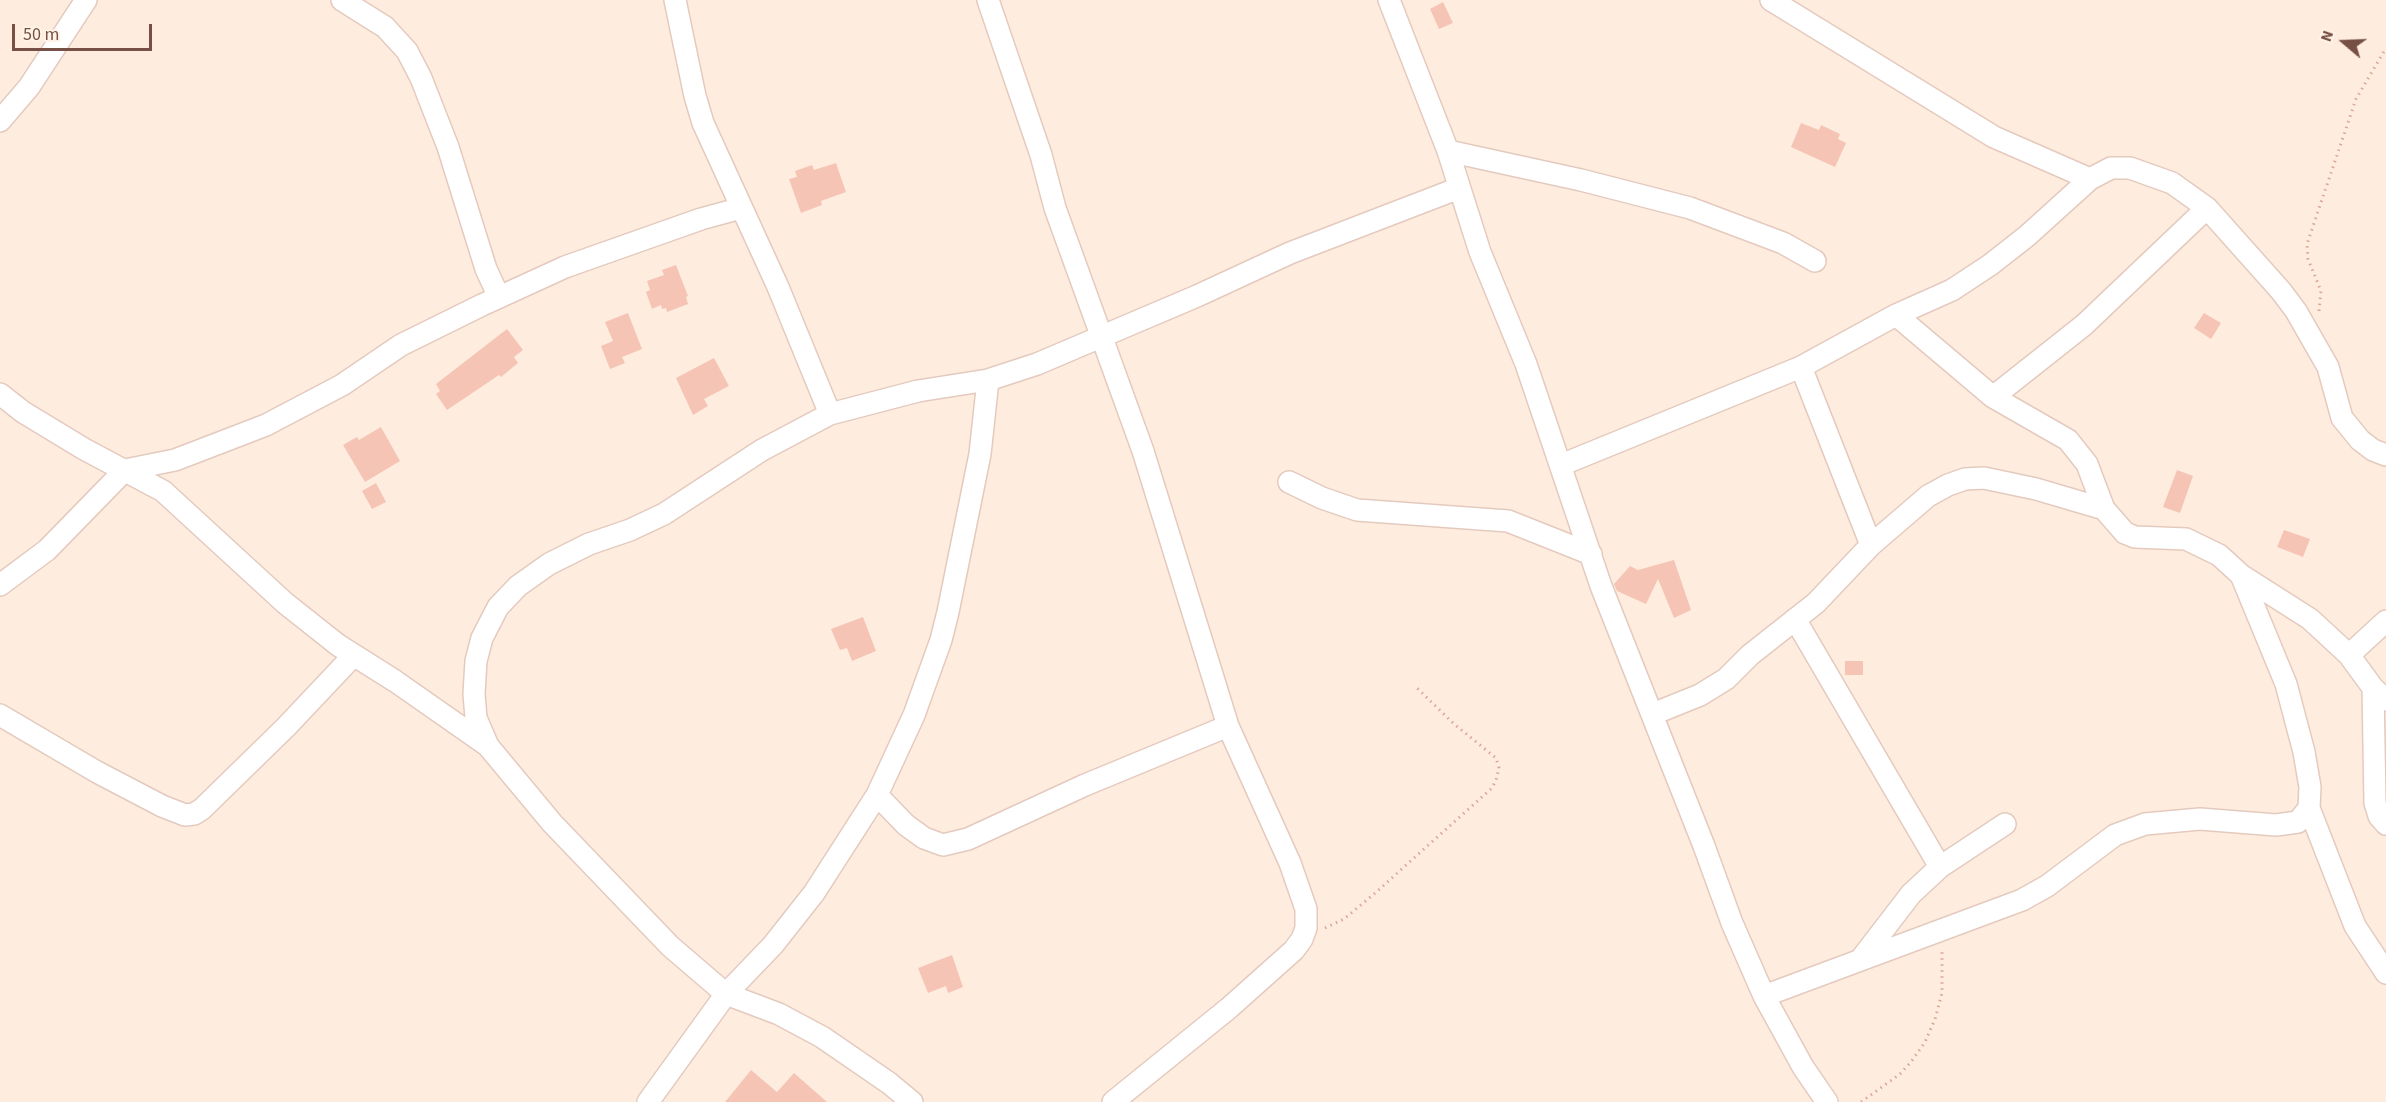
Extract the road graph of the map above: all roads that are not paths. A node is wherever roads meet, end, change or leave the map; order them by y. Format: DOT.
graph roads {
  1 [pos="86,0"];
  2 [pos="342,0"];
  3 [pos="675,0"];
  4 [pos="988,0"];
  5 [pos="1389,0"];
  6 [pos="1771,0"];
  7 [pos="0,121"];
  8 [pos="1448,151"];
  9 [pos="2090,179"];
  10 [pos="1460,189"];
  11 [pos="741,208"];
  12 [pos="2207,208"];
  13 [pos="1815,261"];
  14 [pos="499,297"];
  15 [pos="1896,315"];
  16 [pos="1100,336"];
  17 [pos="1802,367"];
  18 [pos="988,380"];
  19 [pos="0,394"];
  20 [pos="1993,397"];
  21 [pos="830,414"];
  22 [pos="2386,455"];
  23 [pos="1561,465"];
  24 [pos="125,470"];
  25 [pos="1289,482"];
  26 [pos="2104,509"];
  27 [pos="1872,546"];
  28 [pos="1590,554"];
  29 [pos="2241,575"];
  30 [pos="0,585"];
  31 [pos="1795,619"];
  32 [pos="2386,621"];
  33 [pos="354,655"];
  34 [pos="2349,655"];
  35 [pos="2380,694"];
  36 [pos="1653,714"];
  37 [pos="0,715"];
  38 [pos="1228,726"];
  39 [pos="488,746"];
  40 [pos="877,795"];
  41 [pos="2309,808"];
  42 [pos="2005,824"];
  43 [pos="2386,824"];
  44 [pos="1940,867"];
  45 [pos="1861,959"];
  46 [pos="2386,973"];
  47 [pos="726,994"];
  48 [pos="1764,996"];
  49 [pos="648,1102"];
  50 [pos="912,1102"];
  51 [pos="1113,1102"];
  52 [pos="1827,1102"];
  1 -- 7 [label="street"];
  2 -- 14 [label="street"];
  3 -- 11 [label="street"];
  4 -- 16 [label="street"];
  5 -- 8 [label="street"];
  6 -- 9 [label="street"];
  8 -- 10 [label="street"];
  8 -- 13 [label="street"];
  9 -- 12 [label="street"];
  9 -- 15 [label="street"];
  10 -- 16 [label="street"];
  10 -- 23 [label="street"];
  11 -- 14 [label="street"];
  11 -- 21 [label="street"];
  12 -- 20 [label="street"];
  12 -- 22 [label="street"];
  14 -- 24 [label="street"];
  15 -- 17 [label="street"];
  15 -- 20 [label="street"];
  16 -- 18 [label="street"];
  16 -- 38 [label="street"];
  17 -- 23 [label="street"];
  17 -- 27 [label="street"];
  18 -- 21 [label="street"];
  18 -- 40 [label="street"];
  19 -- 24 [label="street"];
  20 -- 26 [label="street"];
  21 -- 39 [label="street"];
  23 -- 28 [label="street"];
  24 -- 30 [label="street"];
  24 -- 33 [label="street"];
  25 -- 28 [label="street"];
  26 -- 27 [label="street"];
  26 -- 29 [label="street"];
  27 -- 31 [label="street"];
  28 -- 36 [label="street"];
  29 -- 34 [label="street"];
  29 -- 41 [label="street"];
  31 -- 36 [label="street"];
  31 -- 44 [label="street"];
  32 -- 34 [label="street"];
  33 -- 37 [label="street"];
  33 -- 39 [label="street"];
  34 -- 35 [label="street"];
  35 -- 43 [label="street"];
  36 -- 48 [label="street"];
  38 -- 40 [label="street"];
  38 -- 51 [label="street"];
  39 -- 47 [label="street"];
  40 -- 47 [label="street"];
  41 -- 45 [label="street"];
  41 -- 46 [label="street"];
  42 -- 44 [label="street"];
  44 -- 45 [label="street"];
  45 -- 48 [label="street"];
  47 -- 49 [label="street"];
  47 -- 50 [label="street"];
  48 -- 52 [label="street"];
}
